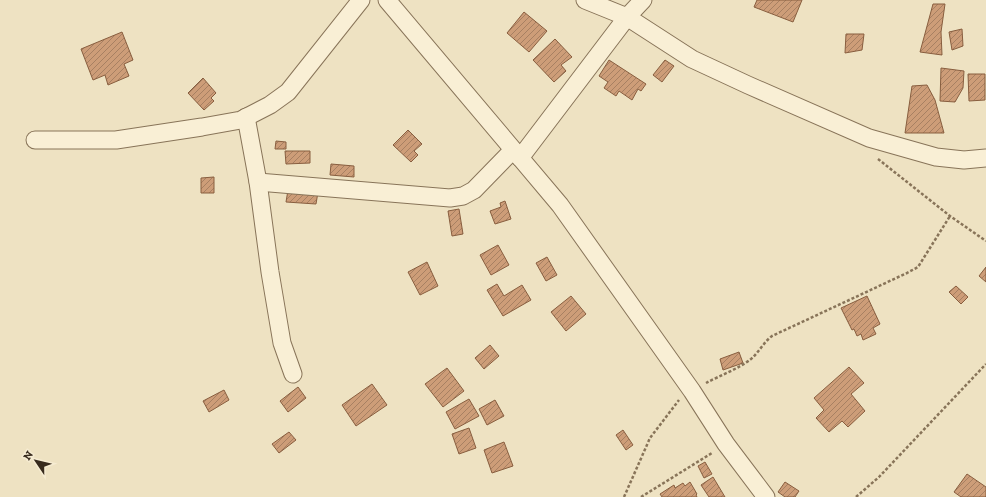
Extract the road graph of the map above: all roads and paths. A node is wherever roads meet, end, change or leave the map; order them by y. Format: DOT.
graph roads {
  1 [pos="361,0"];
  2 [pos="387,0"];
  3 [pos="585,0"];
  4 [pos="643,0"];
  5 [pos="627,17"];
  6 [pos="246,117"];
  7 [pos="869,138"];
  8 [pos="35,140"];
  9 [pos="516,154"];
  10 [pos="986,158"];
  11 [pos="258,182"];
  12 [pos="950,216"];
  13 [pos="986,240"];
  14 [pos="986,364"];
  15 [pos="293,374"];
  16 [pos="690,389"];
  17 [pos="726,444"];
  18 [pos="624,497"];
  19 [pos="641,497"];
  20 [pos="766,497"];
  21 [pos="856,497"];
  1 -- 6 [label="street"];
  2 -- 9 [label="street"];
  3 -- 5 [label="street"];
  4 -- 5 [label="street"];
  5 -- 7 [label="street"];
  5 -- 9 [label="street"];
  6 -- 8 [label="street"];
  6 -- 11 [label="street"];
  7 -- 10 [label="street"];
  7 -- 12 [label="path"];
  9 -- 11 [label="street"];
  9 -- 16 [label="street"];
  11 -- 15 [label="street"];
  12 -- 13 [label="path"];
  12 -- 16 [label="path"];
  14 -- 21 [label="path"];
  16 -- 17 [label="street"];
  16 -- 18 [label="path"];
  17 -- 19 [label="path"];
  17 -- 20 [label="street"];
}
